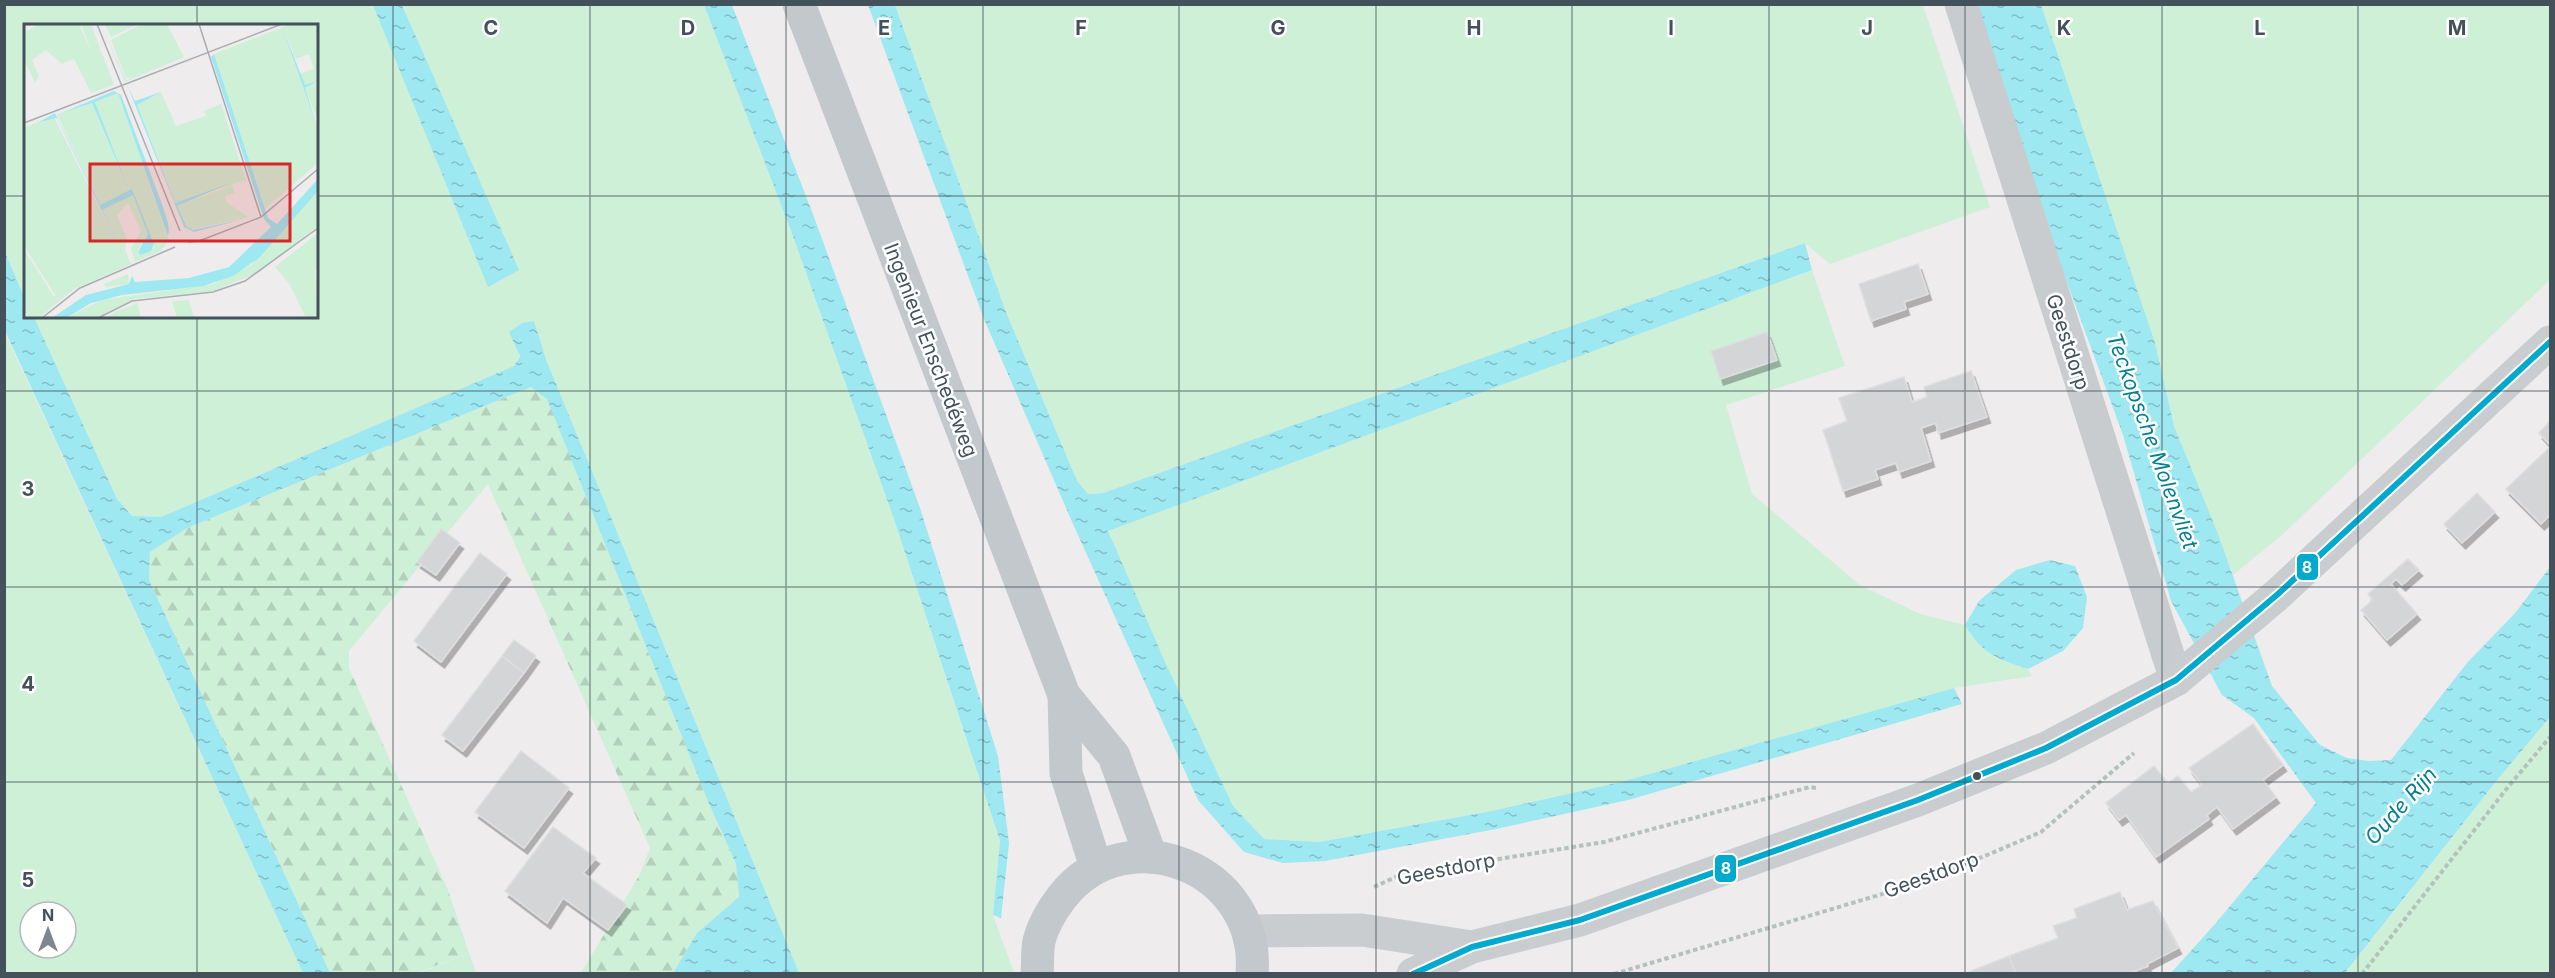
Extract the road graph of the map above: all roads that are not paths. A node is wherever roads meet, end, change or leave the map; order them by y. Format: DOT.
graph roads {
  1 [pos="799,4"];
  2 [pos="1961,4"];
  3 [pos="2550,342"];
  4 [pos="2185,672"];
  5 [pos="1064,695"];
  6 [pos="1151,857"];
  7 [pos="1096,867"];
  8 [pos="1248,931"];
  9 [pos="1472,947"];
  10 [pos="1037,974"];
  11 [pos="1252,974"];
  12 [pos="1413,974"];
  1 -- 5 [label="main road, Ingenieur Enschedéweg"];
  2 -- 4 [label="street, Geestdorp"];
  3 -- 4 [label="main road"];
  4 -- 9 [label="main road"];
  5 -- 6 [label="main road, Ingenieur Enschedéweg"];
  5 -- 7 [label="main road, Ingenieur Enschedéweg"];
  6 -- 7 [label="main road"];
  6 -- 8 [label="main road"];
  7 -- 10 [label="main road"];
  8 -- 9 [label="main road"];
  8 -- 11 [label="main road"];
  9 -- 12 [label="main road"];
}
